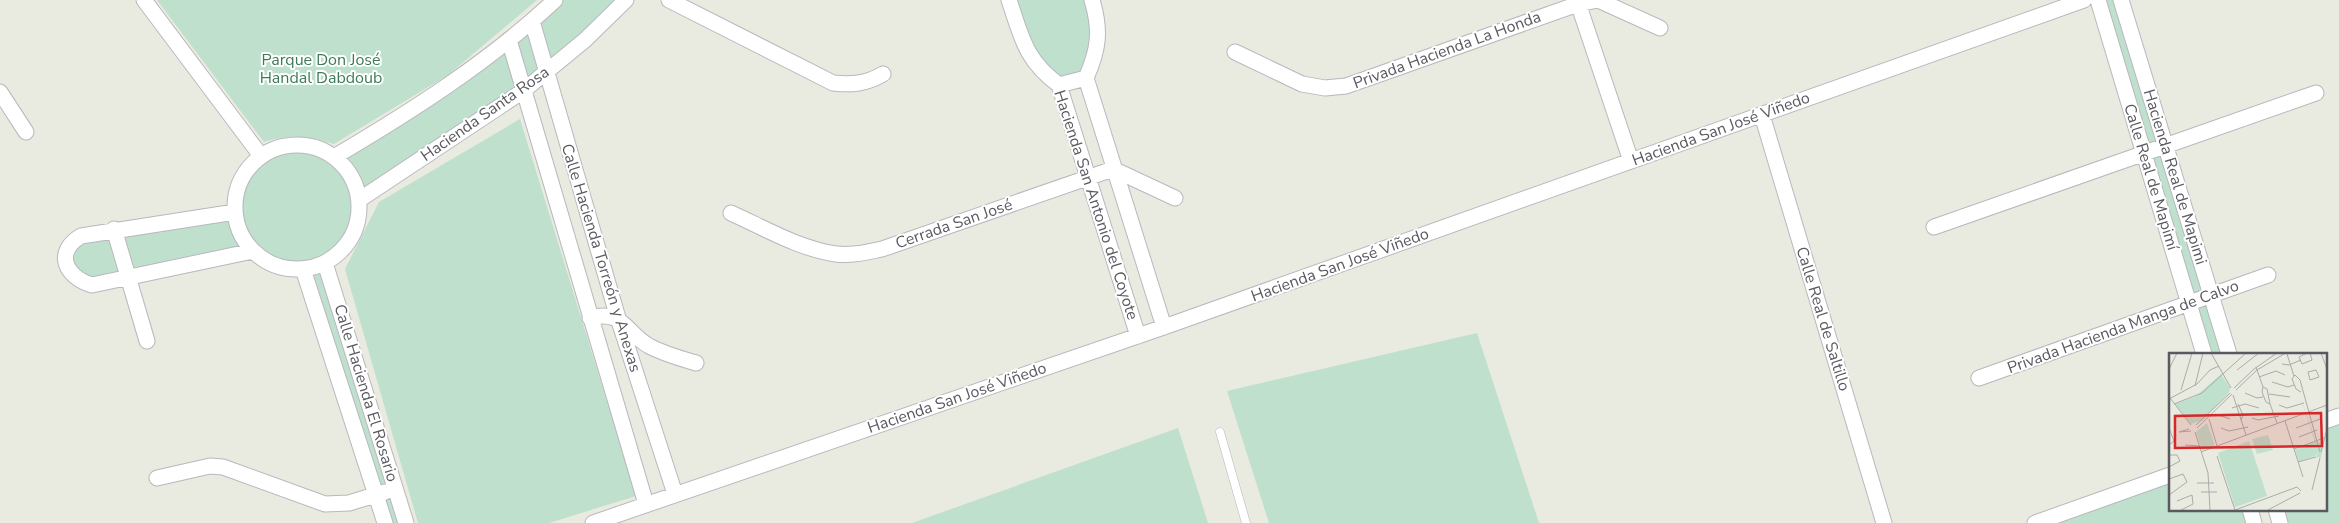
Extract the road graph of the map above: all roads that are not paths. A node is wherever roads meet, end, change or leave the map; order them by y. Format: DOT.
graph roads {
  1 [pos="144,0"];
  2 [pos="554,0"];
  3 [pos="626,0"];
  4 [pos="669,0"];
  5 [pos="1009,0"];
  6 [pos="1092,0"];
  7 [pos="2084,0"];
  8 [pos="2098,0"];
  9 [pos="2121,0"];
  10 [pos="1578,2"];
  11 [pos="532,21"];
  12 [pos="1660,28"];
  13 [pos="509,40"];
  14 [pos="1234,52"];
  15 [pos="547,73"];
  16 [pos="883,74"];
  17 [pos="1086,78"];
  18 [pos="1060,85"];
  19 [pos="523,91"];
  20 [pos="0,92"];
  21 [pos="2316,93"];
  22 [pos="1762,115"];
  23 [pos="26,132"];
  24 [pos="2165,146"];
  25 [pos="2144,154"];
  26 [pos="261,156"];
  27 [pos="334,156"];
  28 [pos="1631,161"];
  29 [pos="1113,169"];
  30 [pos="1089,177"];
  31 [pos="1175,198"];
  32 [pos="359,200"];
  33 [pos="235,212"];
  34 [pos="731,213"];
  35 [pos="1934,227"];
  36 [pos="114,229"];
  37 [pos="253,251"];
  38 [pos="325,263"];
  39 [pos="303,269"];
  40 [pos="2268,275"];
  41 [pos="128,277"];
  42 [pos="2211,296"];
  43 [pos="2189,304"];
  44 [pos="590,318"];
  45 [pos="618,318"];
  46 [pos="1164,327"];
  47 [pos="1138,336"];
  48 [pos="147,341"];
  49 [pos="2204,353"];
  50 [pos="2229,353"];
  51 [pos="696,363"];
  52 [pos="1979,378"];
  53 [pos="2339,416"];
  54 [pos="2326,421"];
  55 [pos="1220,432"];
  56 [pos="2169,475"];
  57 [pos="156,478"];
  58 [pos="396,488"];
  59 [pos="674,494"];
  60 [pos="376,495"];
  61 [pos="646,504"];
  62 [pos="2250,510"];
  63 [pos="2276,510"];
  64 [pos="385,523"];
  65 [pos="406,523"];
  66 [pos="593,523"];
  67 [pos="1246,523"];
  68 [pos="1884,523"];
  69 [pos="2034,523"];
  70 [pos="2254,523"];
  71 [pos="2280,523"];
  1 -- 26 [label="street"];
  2 -- 11 [label="street"];
  3 -- 15 [label="street, Hacienda Santa Rosa"];
  4 -- 16 [label="street"];
  5 -- 18 [label="street, Hacienda San Antonio del Coyote"];
  6 -- 17 [label="street"];
  7 -- 22 [label="street, Hacienda San José Viñedo"];
  8 -- 25 [label="street, Calle Real de Mapimí"];
  9 -- 24 [label="street, Hacienda Real de Mapimi"];
  10 -- 12 [label="street, Privada Hacienda La Honda"];
  10 -- 14 [label="street, Privada Hacienda La Honda"];
  10 -- 28 [label="street"];
  11 -- 13 [label="street"];
  11 -- 15 [label="street, Calle Hacienda Torreón y Anexas"];
  13 -- 19 [label="street, Calle Hacienda Torreón y Anexas"];
  13 -- 27 [label="street"];
  15 -- 19 [label="street, Hacienda Santa Rosa"];
  15 -- 45 [label="street, Calle Hacienda Torreón y Anexas"];
  17 -- 18 [label="street"];
  17 -- 29 [label="street"];
  18 -- 30 [label="street, Hacienda San Antonio del Coyote"];
  19 -- 32 [label="street, Hacienda Santa Rosa"];
  19 -- 44 [label="street, Calle Hacienda Torreón y Anexas"];
  20 -- 23 [label="street"];
  21 -- 24 [label="street"];
  22 -- 28 [label="street, Hacienda San José Viñedo"];
  22 -- 68 [label="street, Calle Real de Saltillo"];
  24 -- 25 [label="street"];
  24 -- 42 [label="street, Hacienda Real de Mapimi"];
  25 -- 35 [label="street"];
  25 -- 43 [label="street, Calle Real de Mapimí"];
  26 -- 27 [label="street"];
  26 -- 33 [label="street"];
  27 -- 32 [label="street"];
  28 -- 46 [label="street, Hacienda San José Viñedo"];
  29 -- 30 [label="street, Cerrada San José"];
  29 -- 31 [label="street"];
  29 -- 46 [label="street"];
  30 -- 34 [label="street, Cerrada San José"];
  30 -- 47 [label="street, Hacienda San Antonio del Coyote"];
  32 -- 38 [label="street"];
  33 -- 36 [label="street"];
  33 -- 37 [label="street"];
  36 -- 41 [label="street"];
  36 -- 41 [label="street"];
  37 -- 39 [label="street"];
  37 -- 41 [label="street"];
  38 -- 39 [label="street"];
  38 -- 58 [label="street, Calle Hacienda El Rosario"];
  39 -- 60 [label="street, Calle Hacienda El Rosario"];
  40 -- 42 [label="street, Privada Hacienda Manga de Calvo"];
  41 -- 48 [label="street"];
  42 -- 43 [label="street, Privada Hacienda Manga de Calvo"];
  42 -- 50 [label="street, Hacienda Real de Mapimi"];
  43 -- 49 [label="street, Calle Real de Mapimí"];
  43 -- 52 [label="street, Privada Hacienda Manga de Calvo"];
  44 -- 45 [label="street"];
  44 -- 61 [label="street, Calle Hacienda Torreón y Anexas"];
  45 -- 51 [label="street"];
  45 -- 59 [label="street, Calle Hacienda Torreón y Anexas"];
  46 -- 47 [label="street, Hacienda San José Viñedo"];
  47 -- 59 [label="street, Hacienda San José Viñedo"];
  53 -- 54 [label="street"];
  55 -- 67 [label="lane"];
  56 -- 69 [label="street"];
  57 -- 60 [label="street"];
  58 -- 60 [label="street"];
  58 -- 65 [label="street, Calle Hacienda El Rosario"];
  59 -- 61 [label="street, Hacienda San José Viñedo"];
  60 -- 64 [label="street, Calle Hacienda El Rosario"];
  61 -- 66 [label="street, Hacienda San José Viñedo"];
  62 -- 70 [label="street"];
  63 -- 71 [label="street"];
}
